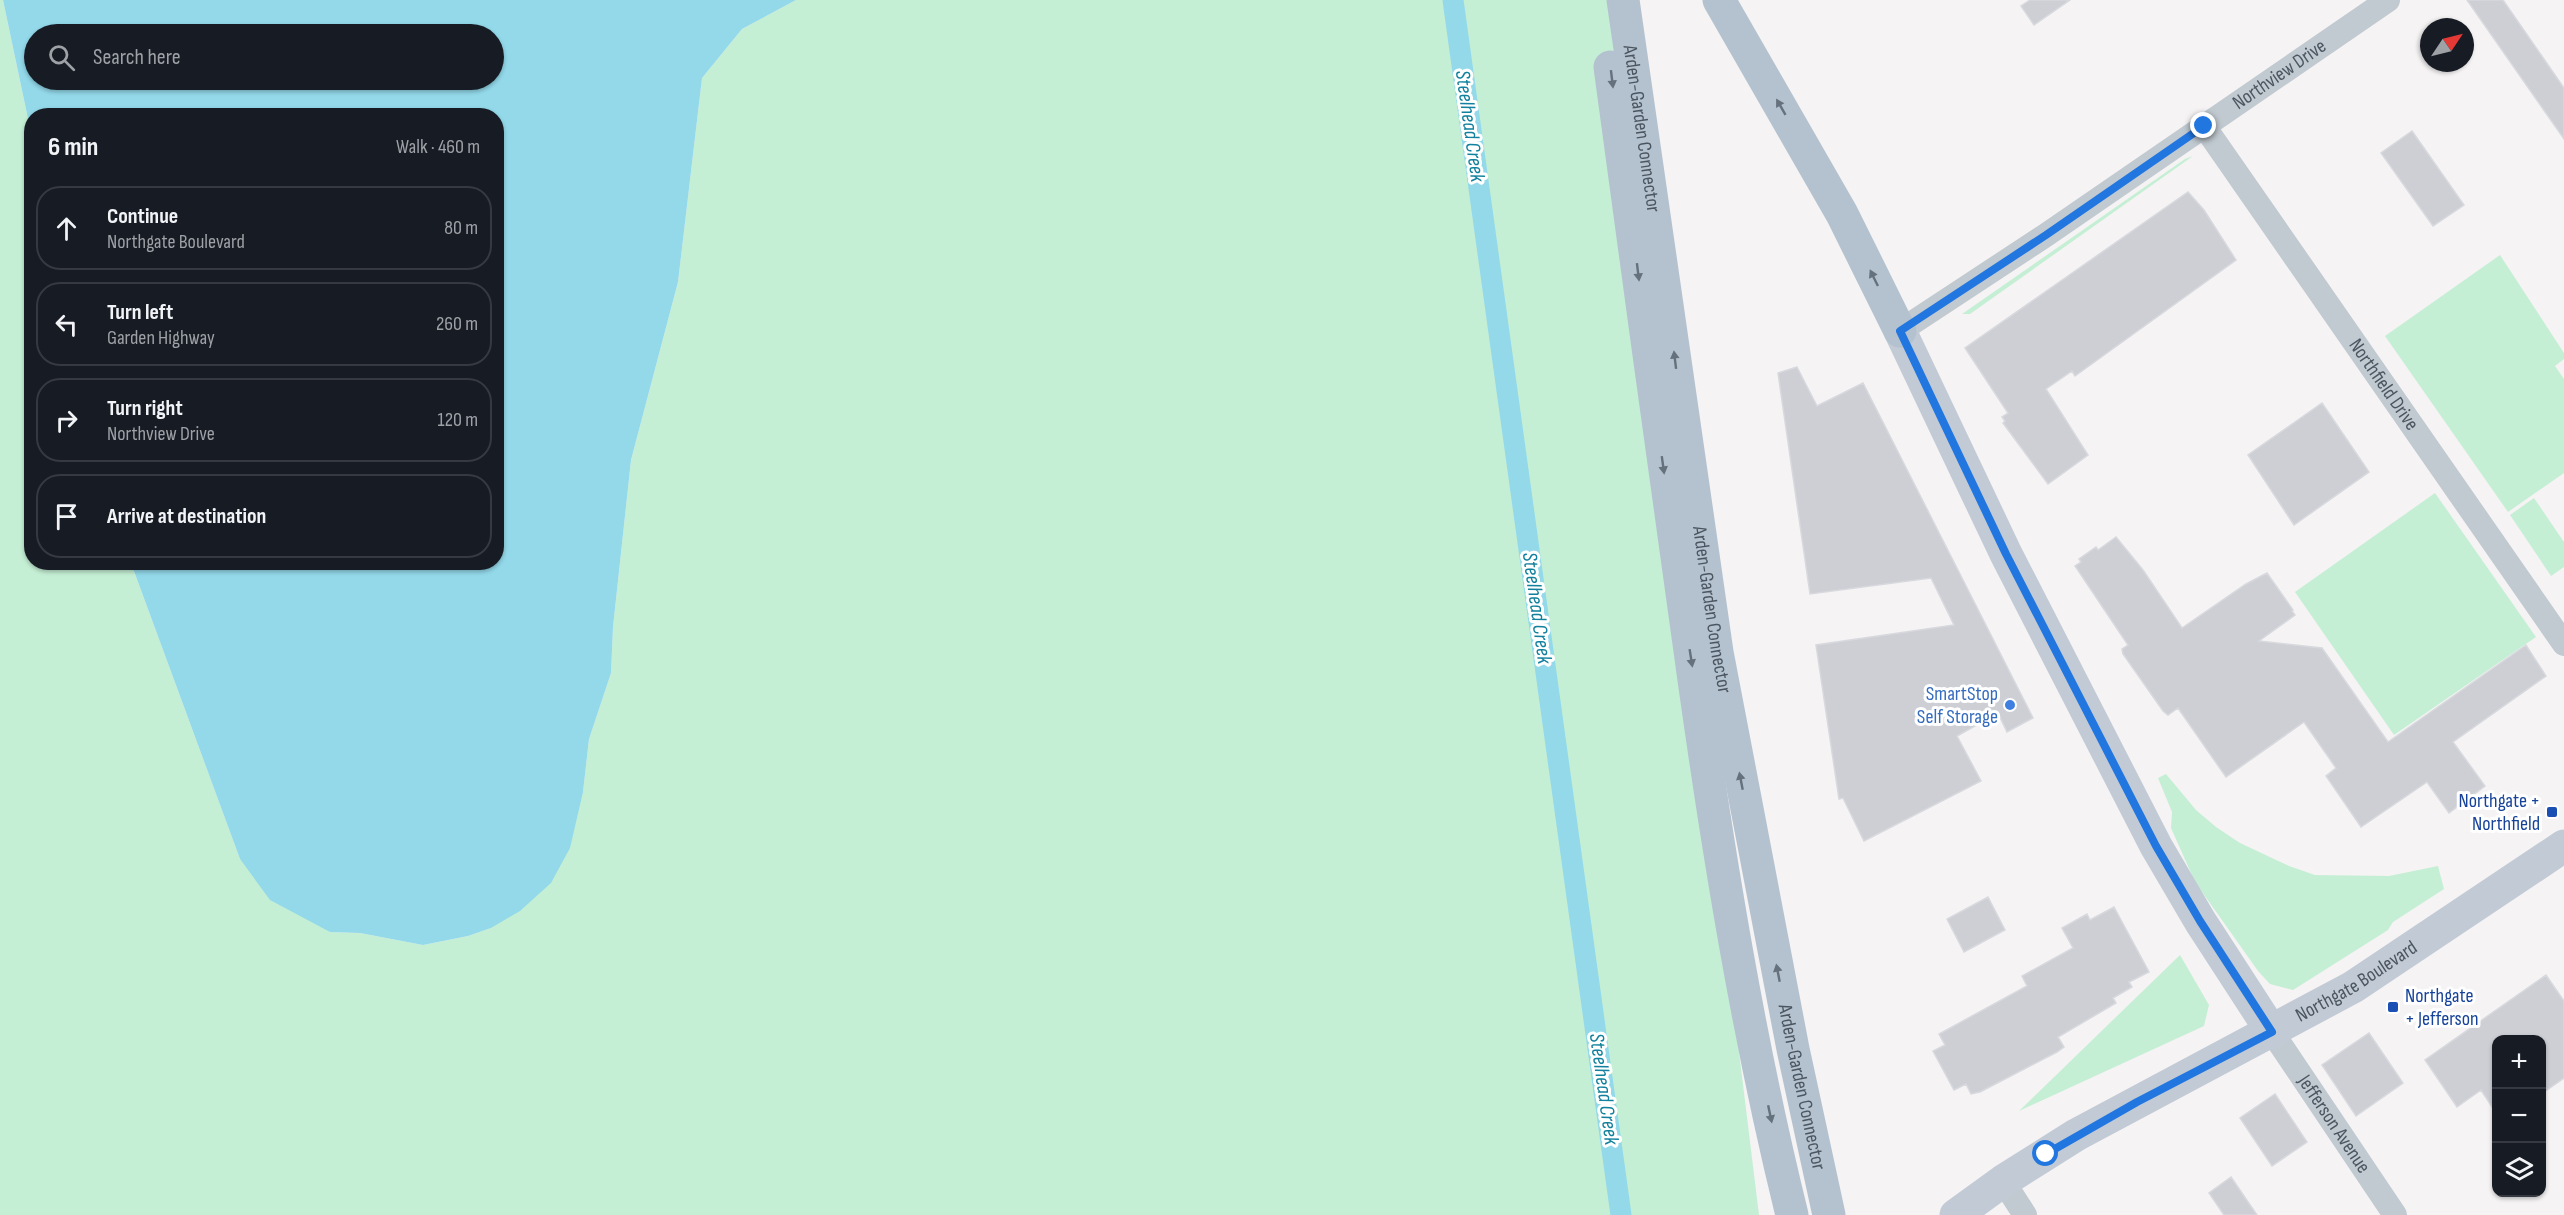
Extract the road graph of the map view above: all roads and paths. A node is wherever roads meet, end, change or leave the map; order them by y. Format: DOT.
graph roads {
  1 [pos="1602,0"];
  2 [pos="1623,0"];
  3 [pos="1719,0"];
  4 [pos="2388,0"];
  5 [pos="2204,126"];
  6 [pos="1900,331"];
  7 [pos="2564,644"];
  8 [pos="2564,846"];
  9 [pos="2272,1032"];
  10 [pos="2002,1181"];
  11 [pos="1792,1215"];
  12 [pos="1829,1215"];
  13 [pos="1956,1215"];
  14 [pos="2025,1215"];
  15 [pos="2396,1215"];
  1 -- 11 [label="main road, Arden-Garden Connector, one-way"];
  12 -- 2 [label="main road, Arden-Garden Connector, one-way"];
  6 -- 3 [label="main road, one-way"];
  4 -- 5 [label="street, Northview Drive"];
  5 -- 6 [label="street, Northview Drive"];
  5 -- 7 [label="street, Northfield Drive"];
  6 -- 9 [label="street"];
  8 -- 9 [label="street, Northgate Boulevard"];
  9 -- 10 [label="street, Northgate Boulevard"];
  9 -- 15 [label="street, Jefferson Avenue"];
  10 -- 13 [label="street, Northgate Boulevard"];
  10 -- 14 [label="street"];
}
